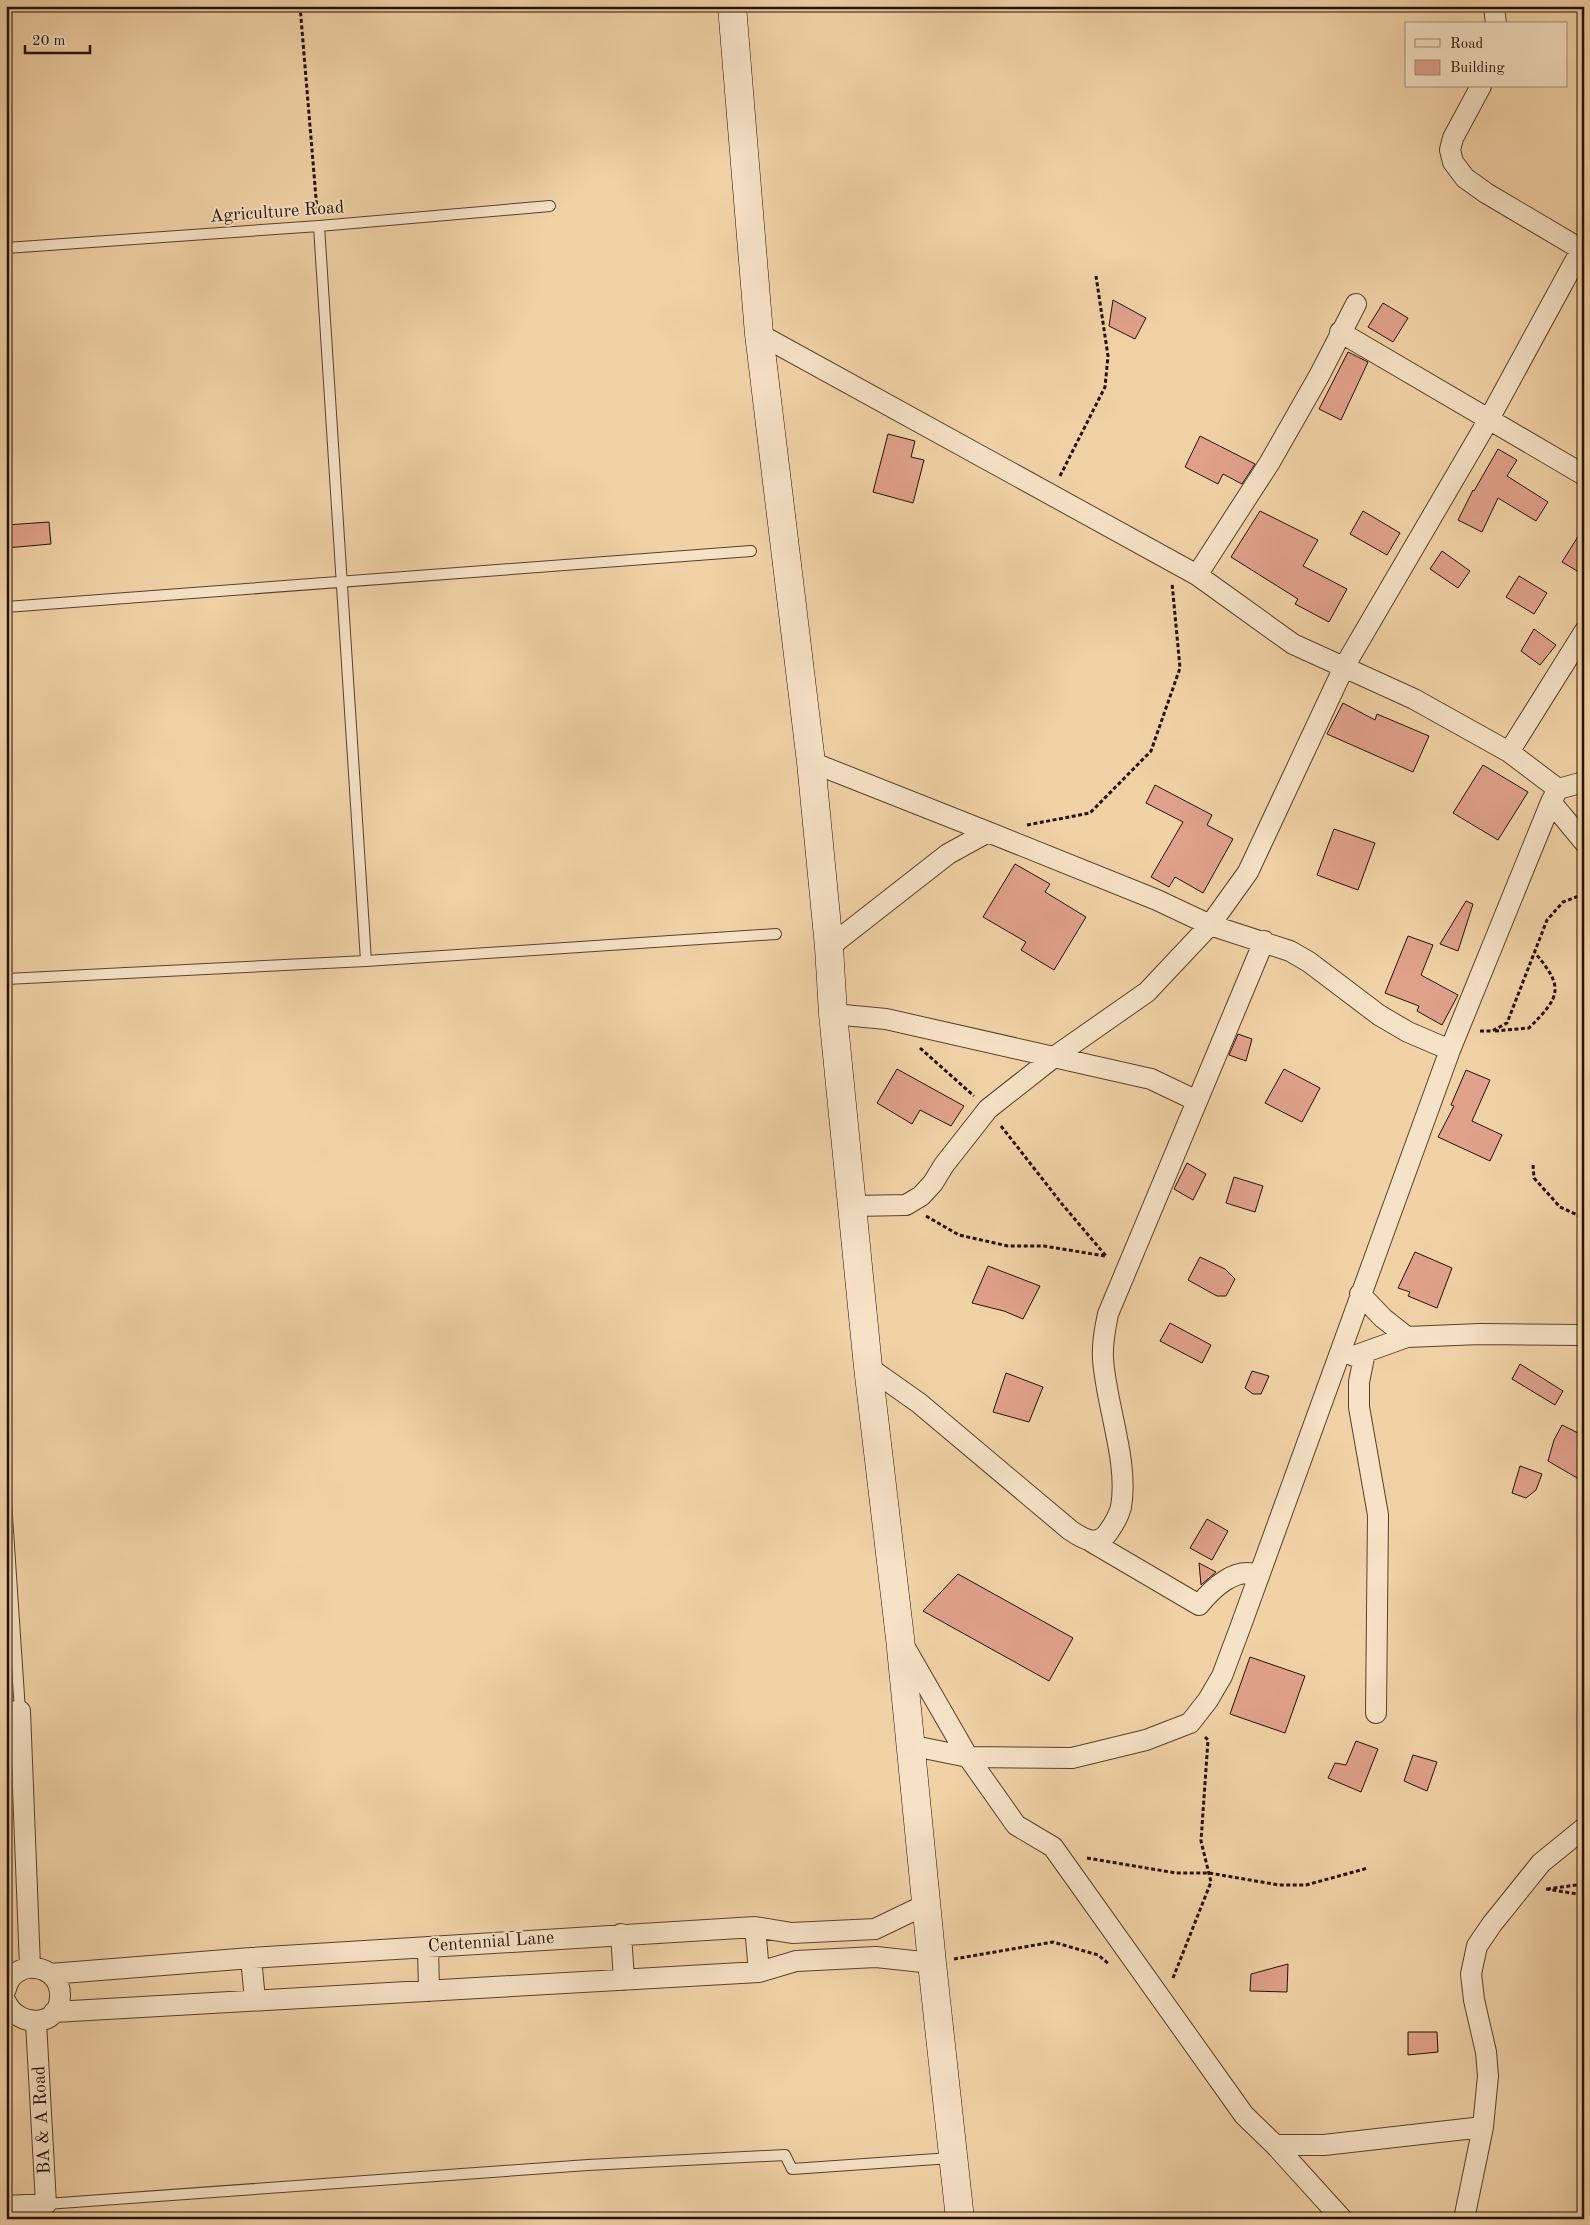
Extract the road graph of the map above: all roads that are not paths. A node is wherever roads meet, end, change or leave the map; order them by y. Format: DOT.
graph roads {
  1 [pos="732,6"];
  2 [pos="1494,6"];
  3 [pos="1496,22"];
  4 [pos="1479,88"];
  5 [pos="550,206"];
  6 [pos="318,226"];
  7 [pos="6,248"];
  8 [pos="1582,250"];
  9 [pos="1356,304"];
  10 [pos="1340,332"];
  11 [pos="759,334"];
  12 [pos="1489,419"];
  13 [pos="1584,475"];
  14 [pos="751,552"];
  15 [pos="1197,575"];
  16 [pos="342,583"];
  17 [pos="6,607"];
  18 [pos="1584,632"];
  19 [pos="1344,667"];
  20 [pos="1509,752"];
  21 [pos="811,762"];
  22 [pos="1570,789"];
  23 [pos="988,832"];
  24 [pos="1584,842"];
  25 [pos="1210,925"];
  26 [pos="776,934"];
  27 [pos="1264,941"];
  28 [pos="829,946"];
  29 [pos="366,961"];
  30 [pos="6,979"];
  31 [pos="833,1014"];
  32 [pos="1450,1050"];
  33 [pos="1054,1057"];
  34 [pos="1198,1101"];
  35 [pos="853,1206"];
  36 [pos="1360,1294"];
  37 [pos="1584,1335"];
  38 [pos="1406,1337"];
  39 [pos="1365,1352"];
  40 [pos="1336,1363"];
  41 [pos="868,1367"];
  42 [pos="6,1500"];
  43 [pos="1090,1542"];
  44 [pos="1258,1576"];
  45 [pos="900,1638"];
  46 [pos="13,1711"];
  47 [pos="1376,1713"];
  48 [pos="909,1745"];
  49 [pos="968,1757"];
  50 [pos="1584,1828"];
  51 [pos="927,1904"];
  52 [pos="755,1927"];
  53 [pos="875,1929"];
  54 [pos="828,1931"];
  55 [pos="621,1934"];
  56 [pos="428,1947"];
  57 [pos="876,1957"];
  58 [pos="251,1958"];
  59 [pos="829,1959"];
  60 [pos="932,1963"];
  61 [pos="30,1967"];
  62 [pos="759,1972"];
  63 [pos="50,1974"];
  64 [pos="624,1980"];
  65 [pos="8,1981"];
  66 [pos="430,1991"];
  67 [pos="255,2000"];
  68 [pos="9,2012"];
  69 [pos="54,2012"];
  70 [pos="36,2022"];
  71 [pos="1483,2128"];
  72 [pos="1275,2145"];
  73 [pos="953,2158"];
  74 [pos="6,2206"];
  75 [pos="47,2211"];
  76 [pos="960,2219"];
  77 [pos="1342,2219"];
  78 [pos="1464,2219"];
  1 -- 11 [label="street"];
  2 -- 3 [label="street"];
  4 -- 8 [label="street"];
  5 -- 6 [label="lane, Agriculture Road"];
  6 -- 7 [label="lane, Agriculture Road"];
  6 -- 16 [label="lane"];
  8 -- 12 [label="street"];
  9 -- 10 [label="street"];
  10 -- 12 [label="street"];
  10 -- 15 [label="street"];
  11 -- 15 [label="street"];
  11 -- 21 [label="street"];
  12 -- 13 [label="street"];
  12 -- 19 [label="street"];
  14 -- 16 [label="lane"];
  15 -- 19 [label="street"];
  16 -- 17 [label="lane"];
  16 -- 29 [label="lane"];
  18 -- 20 [label="street"];
  19 -- 20 [label="street"];
  19 -- 25 [label="street"];
  20 -- 22 [label="street"];
  21 -- 23 [label="street"];
  21 -- 28 [label="street"];
  22 -- 24 [label="street"];
  22 -- 32 [label="street"];
  23 -- 25 [label="street"];
  23 -- 28 [label="street"];
  25 -- 27 [label="street"];
  25 -- 33 [label="street"];
  26 -- 29 [label="lane"];
  27 -- 32 [label="street"];
  27 -- 34 [label="street"];
  28 -- 31 [label="street"];
  29 -- 30 [label="lane"];
  31 -- 33 [label="street"];
  31 -- 35 [label="street"];
  32 -- 36 [label="street"];
  33 -- 34 [label="street"];
  33 -- 35 [label="street"];
  34 -- 43 [label="street"];
  35 -- 41 [label="street"];
  36 -- 38 [label="street"];
  36 -- 40 [label="street"];
  37 -- 38 [label="street"];
  38 -- 39 [label="street"];
  39 -- 40 [label="street"];
  39 -- 47 [label="street"];
  40 -- 44 [label="street"];
  41 -- 43 [label="street"];
  41 -- 45 [label="street"];
  42 -- 46 [label="lane"];
  43 -- 44 [label="street"];
  44 -- 49 [label="street"];
  45 -- 48 [label="street"];
  45 -- 49 [label="street"];
  46 -- 61 [label="street"];
  48 -- 49 [label="street"];
  48 -- 51 [label="street"];
  49 -- 72 [label="street"];
  50 -- 71 [label="street"];
  51 -- 53 [label="street, Centennial Lane"];
  51 -- 60 [label="street"];
  52 -- 54 [label="street, Centennial Lane"];
  52 -- 55 [label="street, Centennial Lane"];
  52 -- 62 [label="street"];
  53 -- 54 [label="street, Centennial Lane"];
  53 -- 57 [label="street"];
  54 -- 59 [label="street"];
  55 -- 56 [label="street, Centennial Lane"];
  55 -- 64 [label="street"];
  56 -- 58 [label="street, Centennial Lane"];
  56 -- 66 [label="street"];
  57 -- 59 [label="street"];
  57 -- 60 [label="street"];
  58 -- 63 [label="street, Centennial Lane"];
  58 -- 67 [label="street"];
  59 -- 62 [label="street"];
  60 -- 73 [label="street"];
  61 -- 63 [label="street"];
  61 -- 65 [label="street"];
  62 -- 64 [label="street"];
  63 -- 69 [label="street"];
  64 -- 66 [label="street"];
  66 -- 67 [label="street"];
  67 -- 69 [label="street"];
  68 -- 70 [label="street"];
  69 -- 70 [label="street"];
  70 -- 75 [label="street, BA & A Road"];
  71 -- 72 [label="street"];
  71 -- 78 [label="street"];
  72 -- 77 [label="street"];
  73 -- 75 [label="lane"];
  73 -- 76 [label="street"];
  74 -- 75 [label="street"];
}
